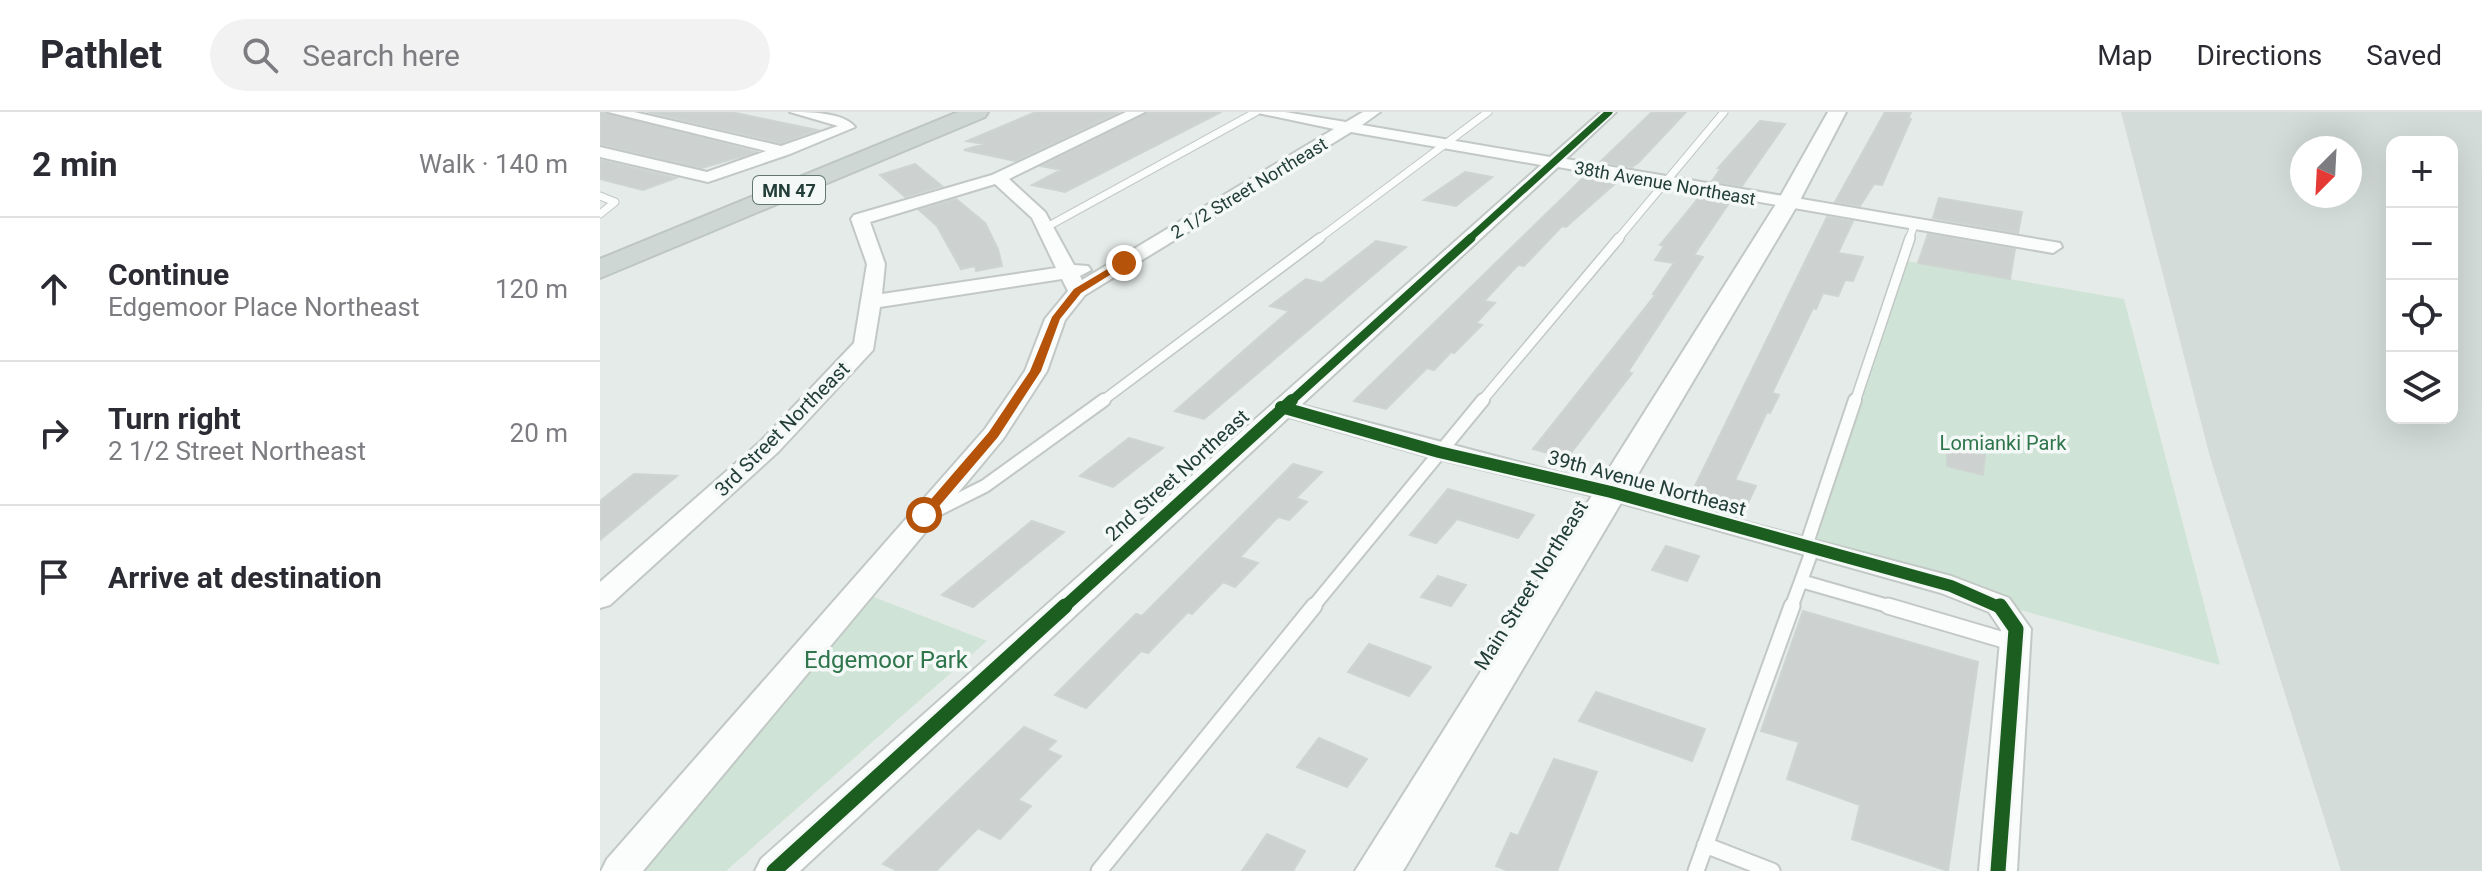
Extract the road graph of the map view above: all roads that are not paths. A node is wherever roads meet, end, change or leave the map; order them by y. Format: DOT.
graph roads {
  1 [pos="615,112"];
  2 [pos="797,112"];
  3 [pos="937,112"];
  4 [pos="977,112"];
  5 [pos="1138,112"];
  6 [pos="1258,112"];
  7 [pos="1373,112"];
  8 [pos="1488,112"];
  9 [pos="1609,112"];
  10 [pos="1724,112"];
  11 [pos="1837,112"];
  12 [pos="1348,128"];
  13 [pos="1444,144"];
  14 [pos="785,151"];
  15 [pos="600,152"];
  16 [pos="1555,164"];
  17 [pos="998,178"];
  18 [pos="1665,182"];
  19 [pos="600,196"];
  20 [pos="1787,204"];
  21 [pos="600,214"];
  22 [pos="1914,225"];
  23 [pos="1045,228"];
  24 [pos="2053,247"];
  25 [pos="600,249"];
  26 [pos="600,269"];
  27 [pos="1073,281"];
  28 [pos="871,302"];
  29 [pos="1281,407"];
  30 [pos="1439,452"];
  31 [pos="1611,492"];
  32 [pos="924,515"];
  33 [pos="1809,547"];
  34 [pos="1801,581"];
  35 [pos="600,598"];
  36 [pos="2014,643"];
  37 [pos="1705,845"];
  38 [pos="620,871"];
  39 [pos="774,871"];
  40 [pos="1099,871"];
  41 [pos="1378,871"];
  42 [pos="1696,871"];
  43 [pos="1772,871"];
  44 [pos="1998,871"];
  1 -- 14 [label="street"];
  2 -- 14 [label="street"];
  3 -- 25 [label="main road, MN 47"];
  4 -- 26 [label="main road, MN 47"];
  5 -- 17 [label="street"];
  6 -- 12 [label="street, 38th Avenue Northeast"];
  6 -- 23 [label="lane"];
  7 -- 12 [label="street, 2 1/2 Street Northeast"];
  8 -- 13 [label="lane"];
  9 -- 16 [label="street, 2nd Street Northeast"];
  10 -- 18 [label="lane"];
  11 -- 20 [label="street, Main Street Northeast"];
  12 -- 13 [label="street, 38th Avenue Northeast"];
  12 -- 27 [label="street, 2 1/2 Street Northeast"];
  13 -- 16 [label="street, 38th Avenue Northeast"];
  13 -- 32 [label="lane"];
  14 -- 15 [label="street"];
  16 -- 18 [label="street, 38th Avenue Northeast"];
  16 -- 29 [label="street, 2nd Street Northeast"];
  17 -- 23 [label="street"];
  17 -- 28 [label="street, 3rd Street Northeast"];
  18 -- 20 [label="street, 38th Avenue Northeast"];
  18 -- 30 [label="lane"];
  19 -- 21 [label="lane"];
  20 -- 22 [label="street, 38th Avenue Northeast"];
  20 -- 31 [label="street, Main Street Northeast"];
  22 -- 24 [label="street, 38th Avenue Northeast"];
  22 -- 33 [label="lane"];
  23 -- 27 [label="street"];
  27 -- 28 [label="street, 2 1/2 Street Northeast"];
  27 -- 32 [label="street"];
  28 -- 35 [label="street, 3rd Street Northeast"];
  29 -- 30 [label="street, 39th Avenue Northeast"];
  29 -- 39 [label="street, 2nd Street Northeast"];
  30 -- 31 [label="street, 39th Avenue Northeast"];
  30 -- 40 [label="lane"];
  31 -- 33 [label="street, 39th Avenue Northeast"];
  31 -- 41 [label="street, Main Street Northeast"];
  32 -- 38 [label="street"];
  33 -- 34 [label="lane"];
  33 -- 36 [label="street, 39th Avenue Northeast"];
  34 -- 36 [label="lane"];
  34 -- 37 [label="lane"];
  36 -- 44 [label="street"];
  37 -- 42 [label="lane"];
  37 -- 43 [label="lane"];
}
